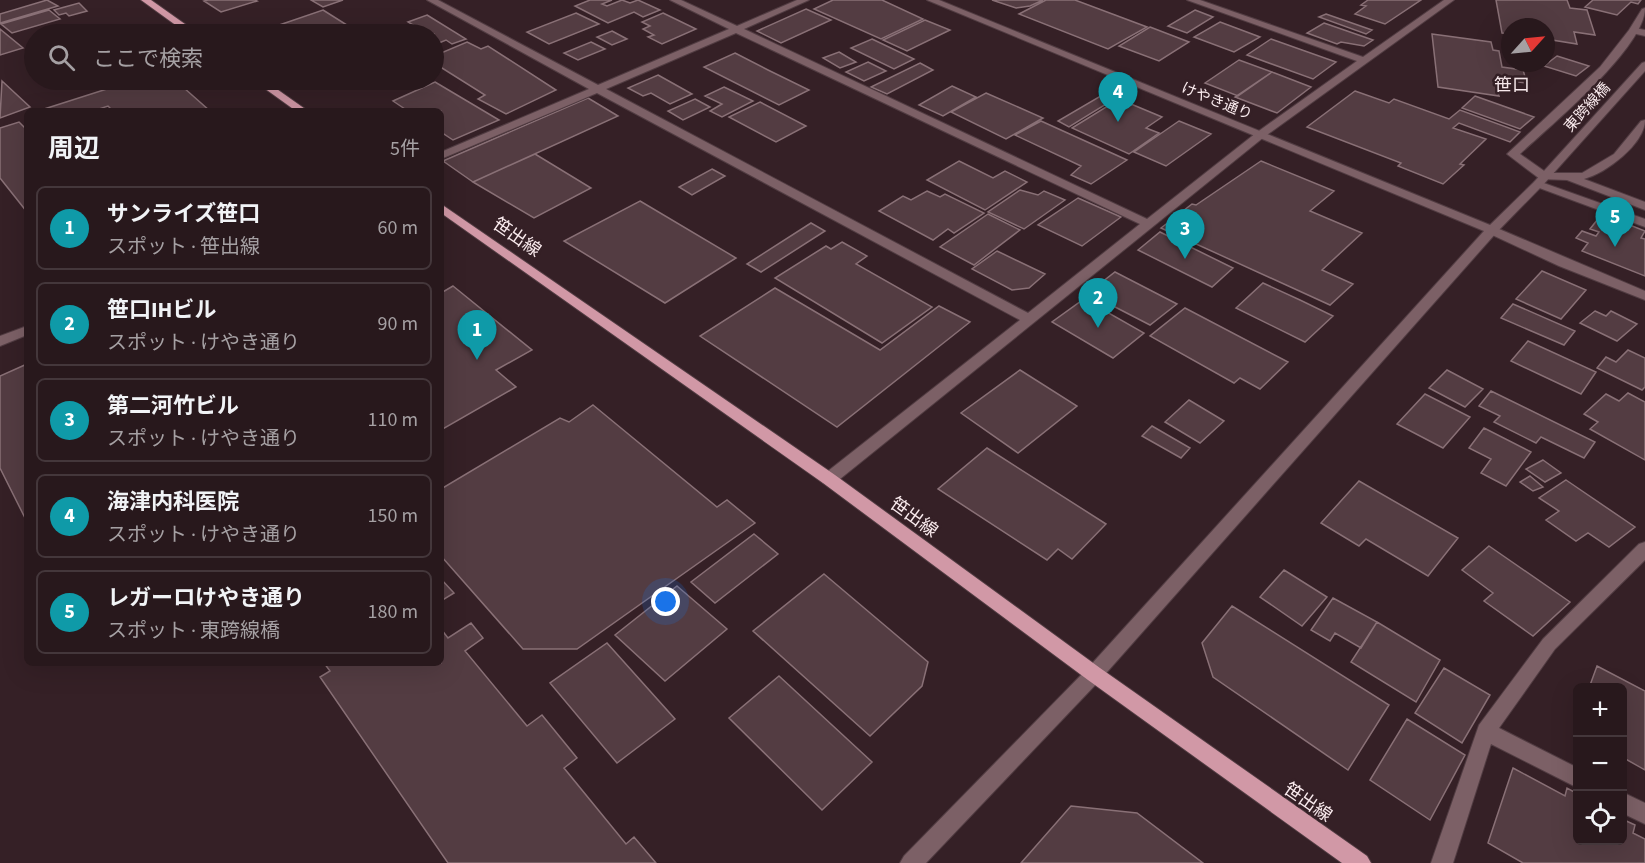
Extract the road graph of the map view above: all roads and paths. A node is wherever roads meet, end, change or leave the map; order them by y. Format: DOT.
graph roads {
  1 [pos="148,0"];
  2 [pos="431,0"];
  3 [pos="674,0"];
  4 [pos="805,0"];
  5 [pos="931,0"];
  6 [pos="1195,0"];
  7 [pos="1450,0"];
  8 [pos="1645,11"];
  9 [pos="180,24"];
  10 [pos="739,29"];
  11 [pos="1640,32"];
  12 [pos="1365,61"];
  13 [pos="1645,65"];
  14 [pos="273,90"];
  15 [pos="596,90"];
  16 [pos="299,108"];
  17 [pos="1645,123"];
  18 [pos="1260,135"];
  19 [pos="444,155"];
  20 [pos="1549,176"];
  21 [pos="1645,206"];
  22 [pos="444,210"];
  23 [pos="1147,223"];
  24 [pos="1645,223"];
  25 [pos="1492,230"];
  26 [pos="1645,296"];
  27 [pos="1029,319"];
  28 [pos="24,331"];
  29 [pos="0,341"];
  30 [pos="829,479"];
  31 [pos="1645,549"];
  32 [pos="1094,674"];
  33 [pos="1486,731"];
  34 [pos="1573,775"];
  35 [pos="1627,804"];
  36 [pos="1645,814"];
  37 [pos="911,863"];
  38 [pos="1360,863"];
  39 [pos="1442,863"];
  1 -- 9 [label="main road"];
  2 -- 15 [label="street"];
  3 -- 10 [label="street"];
  4 -- 10 [label="street"];
  5 -- 18 [label="street, けやき通り"];
  6 -- 12 [label="street"];
  7 -- 12 [label="street"];
  8 -- 11 [label="street"];
  10 -- 15 [label="street"];
  10 -- 23 [label="street"];
  11 -- 20 [label="street"];
  12 -- 18 [label="street"];
  13 -- 20 [label="street, 東跨線橋"];
  14 -- 16 [label="main road"];
  15 -- 19 [label="street"];
  15 -- 27 [label="street"];
  17 -- 20 [label="street"];
  18 -- 23 [label="street"];
  18 -- 25 [label="street, けやき通り"];
  20 -- 21 [label="street"];
  20 -- 24 [label="street"];
  20 -- 25 [label="street, 東跨線橋"];
  22 -- 30 [label="main road, 笹出線"];
  23 -- 27 [label="street"];
  25 -- 26 [label="street, けやき通り"];
  25 -- 32 [label="street, 東跨線橋"];
  27 -- 30 [label="street"];
  28 -- 29 [label="street"];
  30 -- 32 [label="main road, 笹出線"];
  31 -- 33 [label="street"];
  32 -- 37 [label="street, 東跨線橋"];
  32 -- 38 [label="main road, 笹出線"];
  33 -- 34 [label="street"];
  33 -- 39 [label="street"];
  35 -- 36 [label="street"];
}
